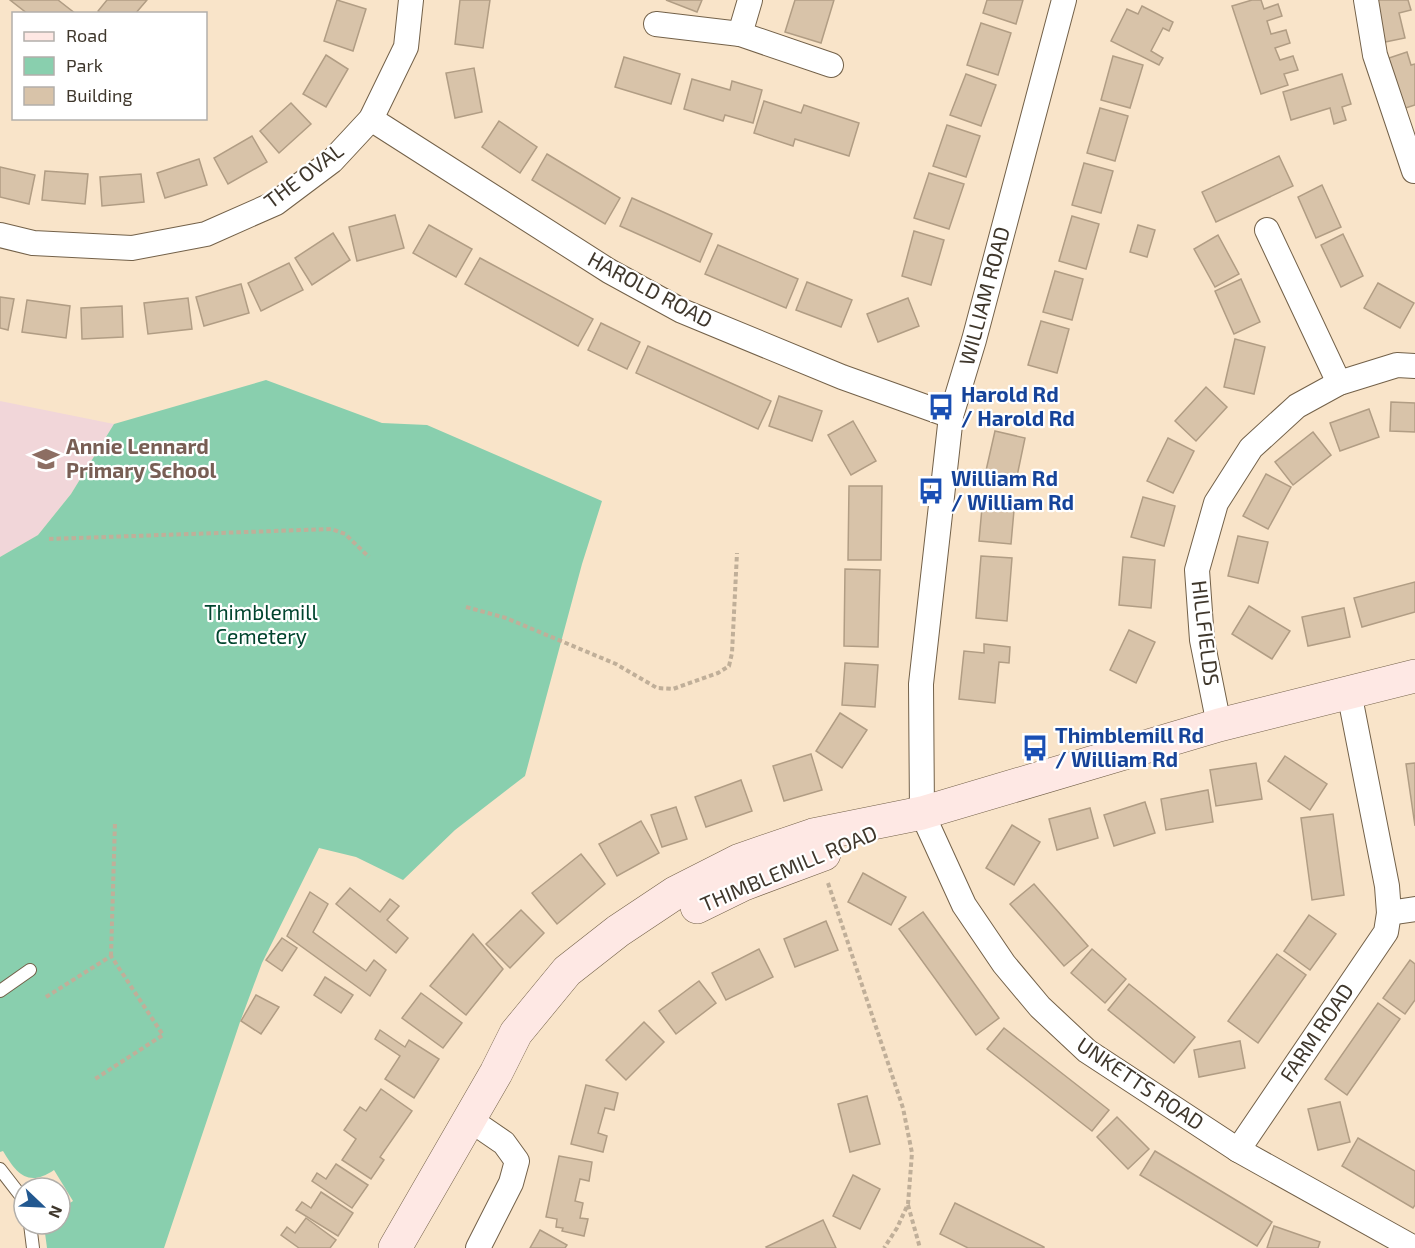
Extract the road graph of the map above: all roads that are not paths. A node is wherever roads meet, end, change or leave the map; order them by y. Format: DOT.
graph roads {
  1 [pos="411,0"];
  2 [pos="750,0"];
  3 [pos="1064,0"];
  4 [pos="1366,0"];
  5 [pos="656,24"];
  6 [pos="740,33"];
  7 [pos="831,65"];
  8 [pos="371,119"];
  9 [pos="1410,140"];
  10 [pos="1414,171"];
  11 [pos="1267,230"];
  12 [pos="0,235"];
  13 [pos="1415,366"];
  14 [pos="1339,382"];
  15 [pos="951,416"];
  16 [pos="1415,676"];
  17 [pos="1349,692"];
  18 [pos="1219,725"];
  19 [pos="922,813"];
  20 [pos="1415,909"];
  21 [pos="1389,913"];
  22 [pos="30,970"];
  23 [pos="0,991"];
  24 [pos="469,1119"];
  25 [pos="1238,1150"];
  26 [pos="0,1169"];
  27 [pos="12,1184"];
  28 [pos="395,1248"];
  29 [pos="478,1248"];
  30 [pos="1413,1248"];
  1 -- 8 [label="street, THE OVAL"];
  2 -- 6 [label="street"];
  3 -- 15 [label="street, WILLIAM ROAD"];
  4 -- 9 [label="street"];
  5 -- 6 [label="street"];
  6 -- 7 [label="street"];
  8 -- 12 [label="street, THE OVAL"];
  8 -- 15 [label="street, HAROLD ROAD"];
  9 -- 10 [label="street"];
  11 -- 14 [label="street"];
  13 -- 14 [label="street, HILLFIELDS"];
  14 -- 18 [label="street, HILLFIELDS"];
  15 -- 19 [label="street, WILLIAM ROAD"];
  16 -- 17 [label="main road, THIMBLEMILL ROAD"];
  17 -- 18 [label="main road, THIMBLEMILL ROAD"];
  17 -- 21 [label="street, FARM ROAD"];
  18 -- 19 [label="main road, THIMBLEMILL ROAD"];
  19 -- 24 [label="main road, THIMBLEMILL ROAD"];
  19 -- 25 [label="street, UNKETTS ROAD"];
  20 -- 21 [label="street"];
  21 -- 25 [label="street, FARM ROAD"];
  22 -- 23 [label="lane"];
  24 -- 28 [label="main road, THIMBLEMILL ROAD"];
  24 -- 29 [label="street"];
  25 -- 30 [label="street, UNKETTS ROAD"];
  26 -- 27 [label="lane"];
}
